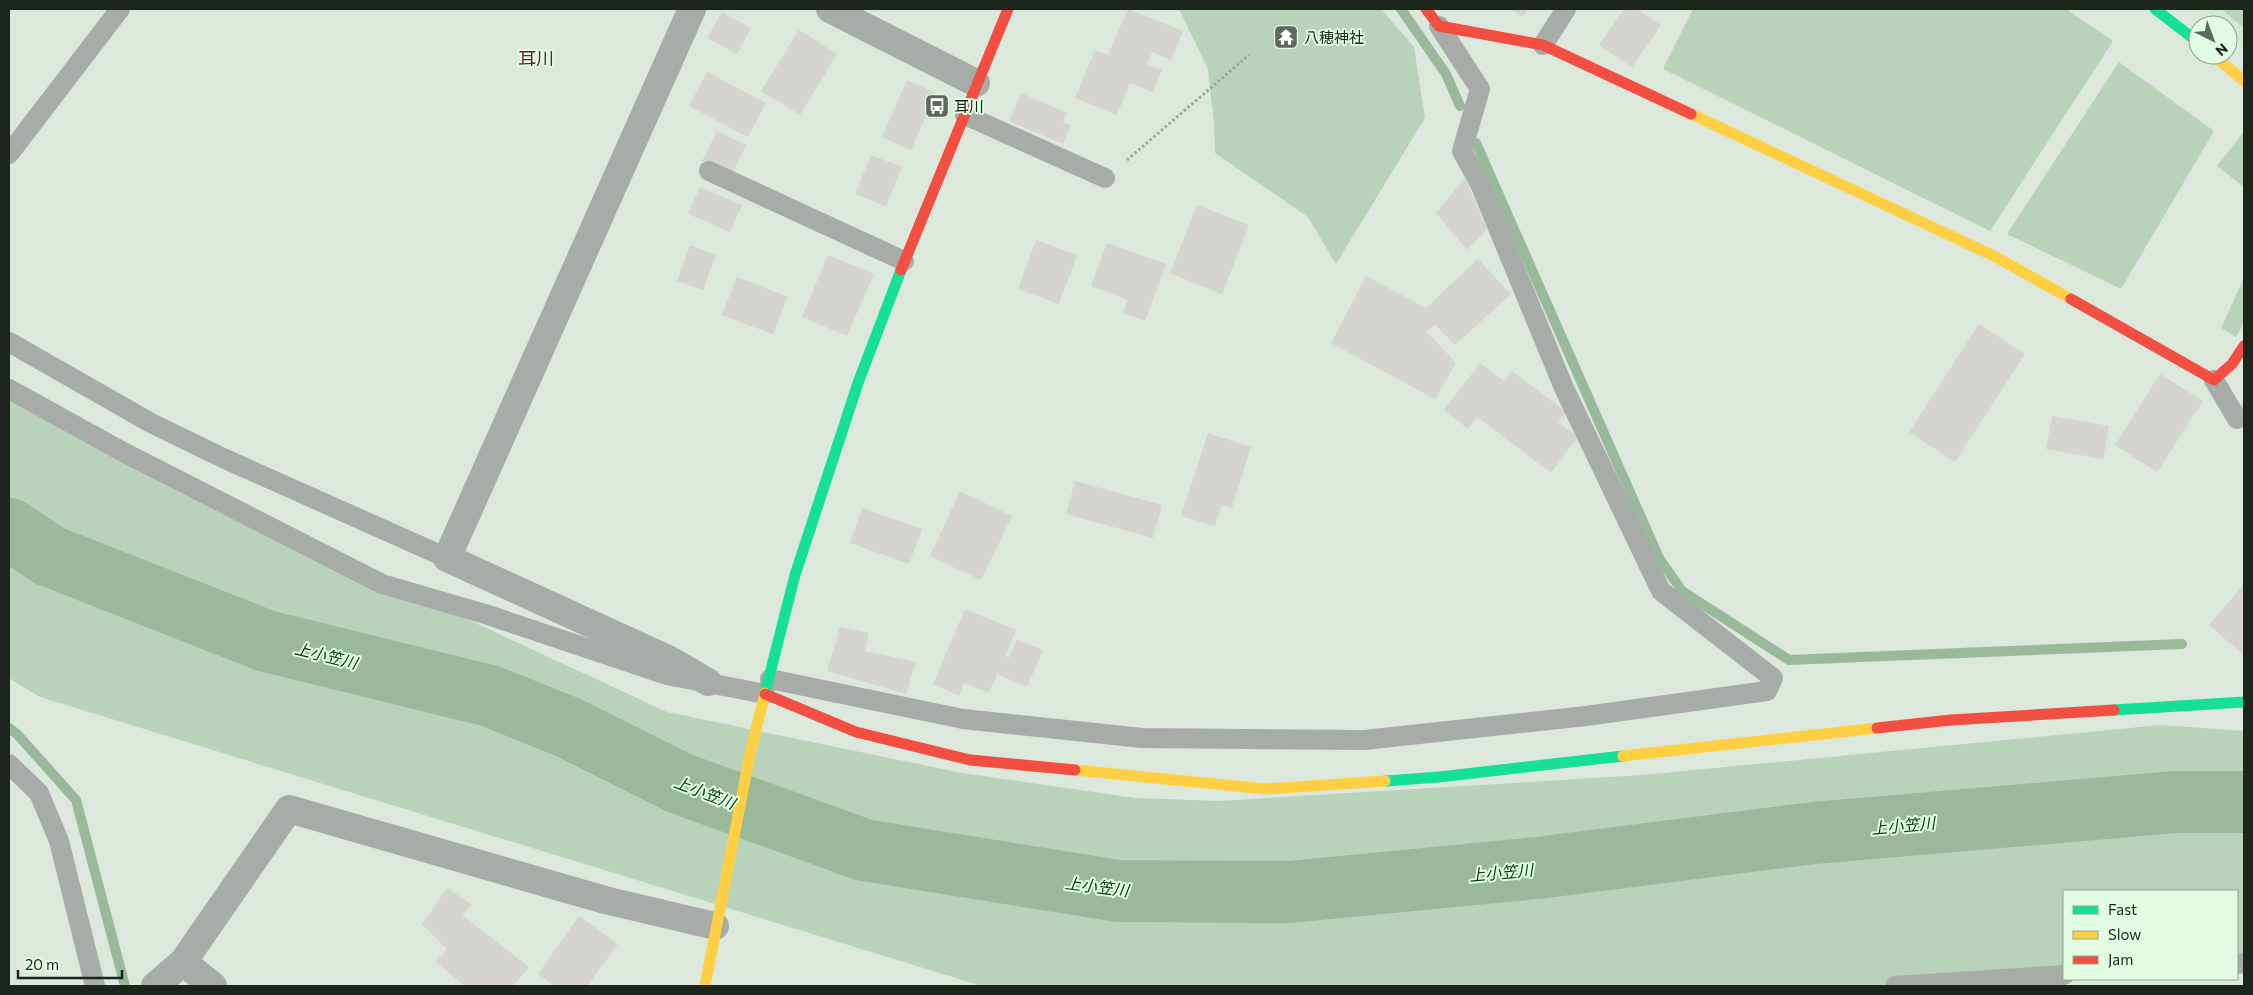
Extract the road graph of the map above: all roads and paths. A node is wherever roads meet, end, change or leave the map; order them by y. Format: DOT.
graph roads {
  1 [pos="120,9"];
  2 [pos="692,9"];
  3 [pos="830,9"];
  4 [pos="1008,9"];
  5 [pos="1426,9"];
  6 [pos="1566,9"];
  7 [pos="2155,9"];
  8 [pos="1439,26"];
  9 [pos="2188,34"];
  10 [pos="1543,45"];
  11 [pos="1249,56"];
  12 [pos="2224,65"];
  13 [pos="2244,82"];
  14 [pos="976,83"];
  15 [pos="965,115"];
  16 [pos="9,154"];
  17 [pos="709,171"];
  18 [pos="1105,178"];
  19 [pos="904,261"];
  20 [pos="9,342"];
  21 [pos="2244,346"];
  22 [pos="2214,380"];
  23 [pos="9,389"];
  24 [pos="2237,420"];
  25 [pos="447,558"];
  26 [pos="708,682"];
  27 [pos="768,687"];
  28 [pos="2244,702"];
  29 [pos="9,764"];
  30 [pos="715,926"];
  31 [pos="183,962"];
  32 [pos="2063,975"];
  33 [pos="95,986"];
  34 [pos="155,986"];
  35 [pos="213,986"];
  36 [pos="705,986"];
  37 [pos="1894,986"];
  1 -- 16 [label="lane"];
  2 -- 25 [label="street"];
  3 -- 14 [label="street"];
  4 -- 14 [label="street"];
  5 -- 8 [label="street"];
  6 -- 10 [label="lane"];
  7 -- 9 [label="street"];
  8 -- 10 [label="street"];
  8 -- 27 [label="lane"];
  10 -- 22 [label="street"];
  11 -- 18 [label="path"];
  12 -- 13 [label="street"];
  14 -- 15 [label="street"];
  15 -- 18 [label="lane"];
  15 -- 19 [label="street"];
  17 -- 19 [label="lane"];
  19 -- 27 [label="street"];
  20 -- 25 [label="lane"];
  21 -- 22 [label="street"];
  22 -- 24 [label="lane"];
  23 -- 26 [label="lane"];
  25 -- 26 [label="street"];
  26 -- 27 [label="lane"];
  27 -- 28 [label="street"];
  27 -- 30 [label="street"];
  29 -- 33 [label="lane"];
  30 -- 31 [label="street"];
  30 -- 36 [label="street"];
  31 -- 34 [label="street"];
  31 -- 35 [label="street"];
  32 -- 37 [label="lane"];
}
